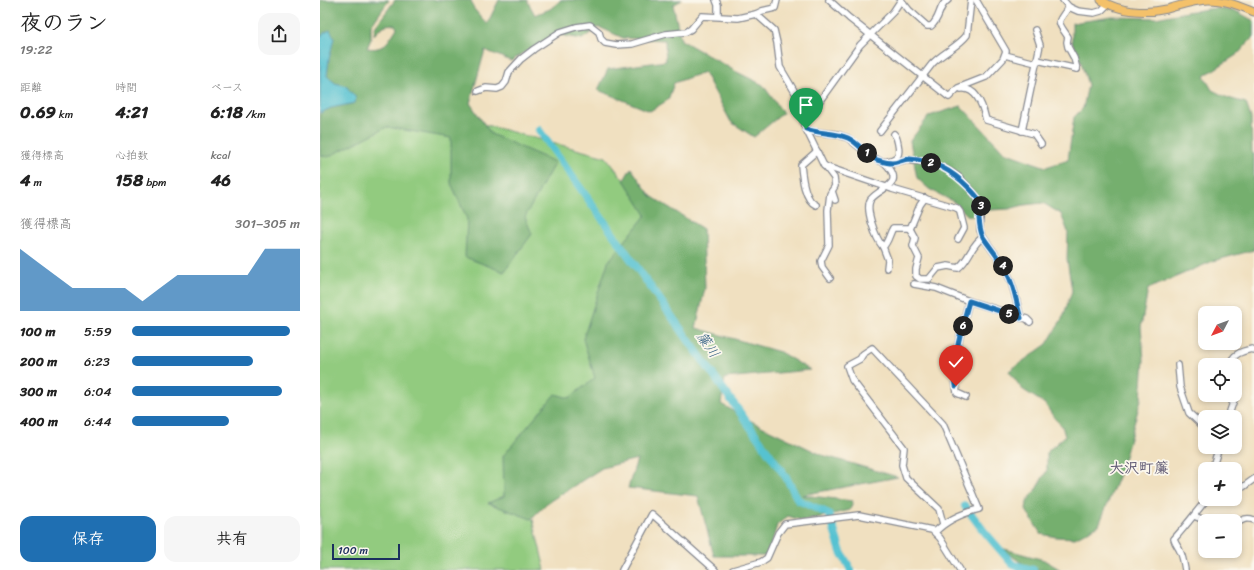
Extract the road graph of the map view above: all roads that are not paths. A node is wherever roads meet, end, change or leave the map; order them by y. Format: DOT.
graph roads {
  1 [pos="716,0"];
  2 [pos="777,0"];
  3 [pos="829,0"];
  4 [pos="901,0"];
  5 [pos="948,0"];
  6 [pos="971,0"];
  7 [pos="976,0"];
  8 [pos="1063,0"];
  9 [pos="1101,0"];
  10 [pos="1108,4"];
  11 [pos="1069,7"];
  12 [pos="1254,12"];
  13 [pos="756,14"];
  14 [pos="718,16"];
  15 [pos="1035,30"];
  16 [pos="870,34"];
  17 [pos="1005,55"];
  18 [pos="1037,62"];
  19 [pos="923,76"];
  20 [pos="478,91"];
  21 [pos="955,91"];
  22 [pos="805,127"];
  23 [pos="880,131"];
  24 [pos="1022,131"];
  25 [pos="894,134"];
  26 [pos="1041,144"];
  27 [pos="817,151"];
  28 [pos="883,161"];
  29 [pos="824,166"];
  30 [pos="888,188"];
  31 [pos="832,191"];
  32 [pos="925,198"];
  33 [pos="835,200"];
  34 [pos="816,205"];
  35 [pos="910,229"];
  36 [pos="983,237"];
  37 [pos="958,239"];
  38 [pos="883,247"];
  39 [pos="887,268"];
  40 [pos="830,278"];
  41 [pos="914,284"];
  42 [pos="969,301"];
  43 [pos="1021,318"];
  44 [pos="1030,322"];
  45 [pos="1254,350"];
  46 [pos="1232,358"];
  47 [pos="1178,366"];
  48 [pos="966,397"];
  49 [pos="1198,421"];
  50 [pos="1254,479"];
  51 [pos="1242,487"];
  52 [pos="1200,506"];
  53 [pos="1194,516"];
  54 [pos="1198,518"];
  55 [pos="1242,520"];
  56 [pos="1254,520"];
  57 [pos="943,524"];
  58 [pos="935,532"];
  59 [pos="622,570"];
  60 [pos="715,570"];
  61 [pos="733,570"];
  62 [pos="960,570"];
  63 [pos="1185,570"];
  1 -- 14 [label="street"];
  2 -- 13 [label="street"];
  3 -- 16 [label="street"];
  4 -- 5 [label="street"];
  4 -- 16 [label="street"];
  6 -- 19 [label="street"];
  7 -- 17 [label="street"];
  8 -- 11 [label="street"];
  9 -- 10 [label="main road"];
  10 -- 11 [label="street"];
  10 -- 12 [label="main road"];
  11 -- 18 [label="street"];
  13 -- 14 [label="street"];
  13 -- 22 [label="street"];
  14 -- 20 [label="street"];
  15 -- 18 [label="street"];
  16 -- 19 [label="street"];
  16 -- 22 [label="street"];
  17 -- 18 [label="street"];
  17 -- 21 [label="street"];
  18 -- 24 [label="street"];
  19 -- 21 [label="street"];
  19 -- 23 [label="street"];
  21 -- 24 [label="street"];
  22 -- 27 [label="street"];
  22 -- 28 [label="street"];
  24 -- 26 [label="street"];
  25 -- 28 [label="street"];
  27 -- 29 [label="street"];
  27 -- 34 [label="street"];
  28 -- 30 [label="street"];
  28 -- 36 [label="street"];
  29 -- 30 [label="street"];
  29 -- 31 [label="street"];
  30 -- 32 [label="street"];
  30 -- 38 [label="street"];
  31 -- 33 [label="street"];
  31 -- 40 [label="street"];
  32 -- 35 [label="street"];
  32 -- 37 [label="street"];
  35 -- 36 [label="street"];
  35 -- 38 [label="street"];
  36 -- 43 [label="street"];
  38 -- 39 [label="street"];
  41 -- 42 [label="street"];
  42 -- 43 [label="street"];
  42 -- 48 [label="street"];
  43 -- 44 [label="street"];
  45 -- 46 [label="street"];
  47 -- 49 [label="street"];
  50 -- 51 [label="street"];
  52 -- 53 [label="street"];
  53 -- 54 [label="street"];
  53 -- 63 [label="street"];
  55 -- 56 [label="street"];
  57 -- 57 [label="street"];
  57 -- 58 [label="street"];
  58 -- 61 [label="street"];
  58 -- 62 [label="street"];
  59 -- 60 [label="street"];
}
